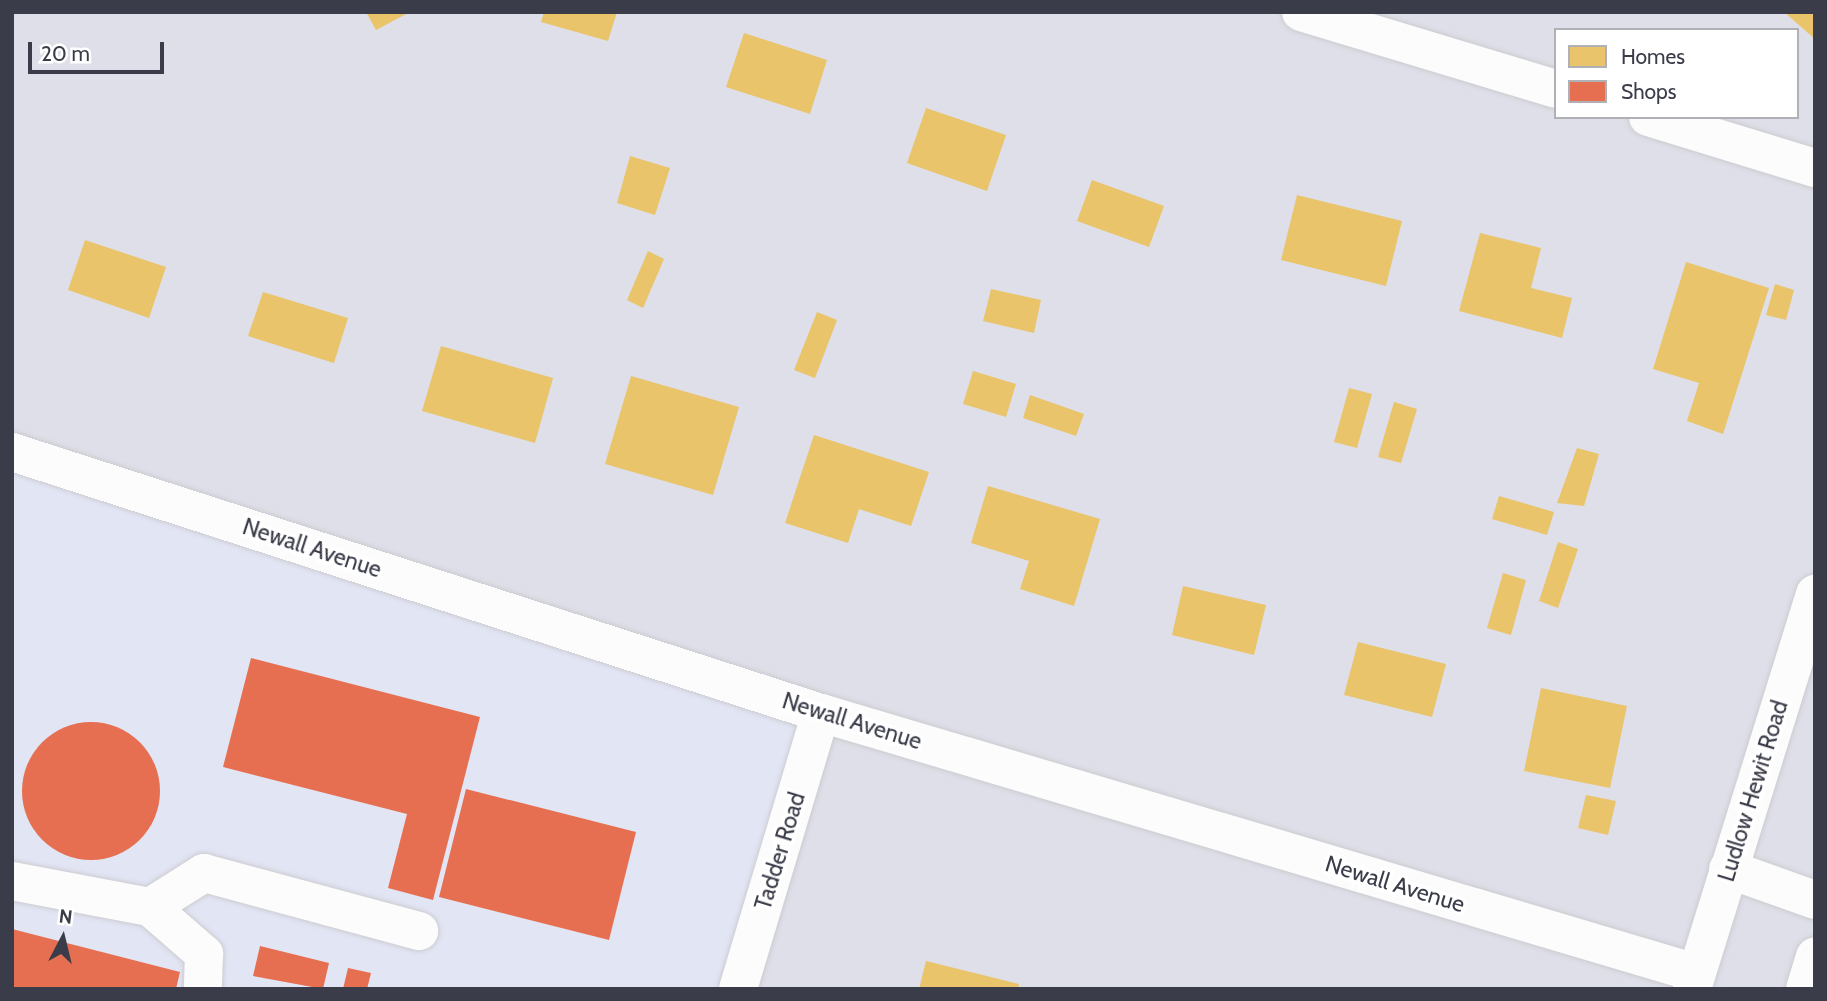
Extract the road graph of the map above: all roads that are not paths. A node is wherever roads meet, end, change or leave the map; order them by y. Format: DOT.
graph roads {
  1 [pos="1301,12"];
  2 [pos="1554,88"];
  3 [pos="1655,119"];
  4 [pos="1815,168"];
  5 [pos="12,452"];
  6 [pos="1815,594"];
  7 [pos="821,713"];
  8 [pos="1728,869"];
  9 [pos="12,881"];
  10 [pos="1815,900"];
  11 [pos="150,907"];
  12 [pos="419,931"];
  13 [pos="1815,956"];
  14 [pos="1694,981"];
  15 [pos="203,989"];
  16 [pos="738,989"];
  17 [pos="1805,989"];
  1 -- 2 [label="street"];
  3 -- 4 [label="street"];
  5 -- 7 [label="street, Newall Avenue"];
  6 -- 8 [label="street, Ludlow Hewit Road"];
  7 -- 14 [label="street, Newall Avenue"];
  7 -- 16 [label="street, Tadder Road"];
  8 -- 10 [label="street"];
  8 -- 14 [label="street, Ludlow Hewit Road"];
  9 -- 11 [label="street"];
  11 -- 12 [label="street"];
  11 -- 15 [label="street"];
  13 -- 17 [label="street"];
}
